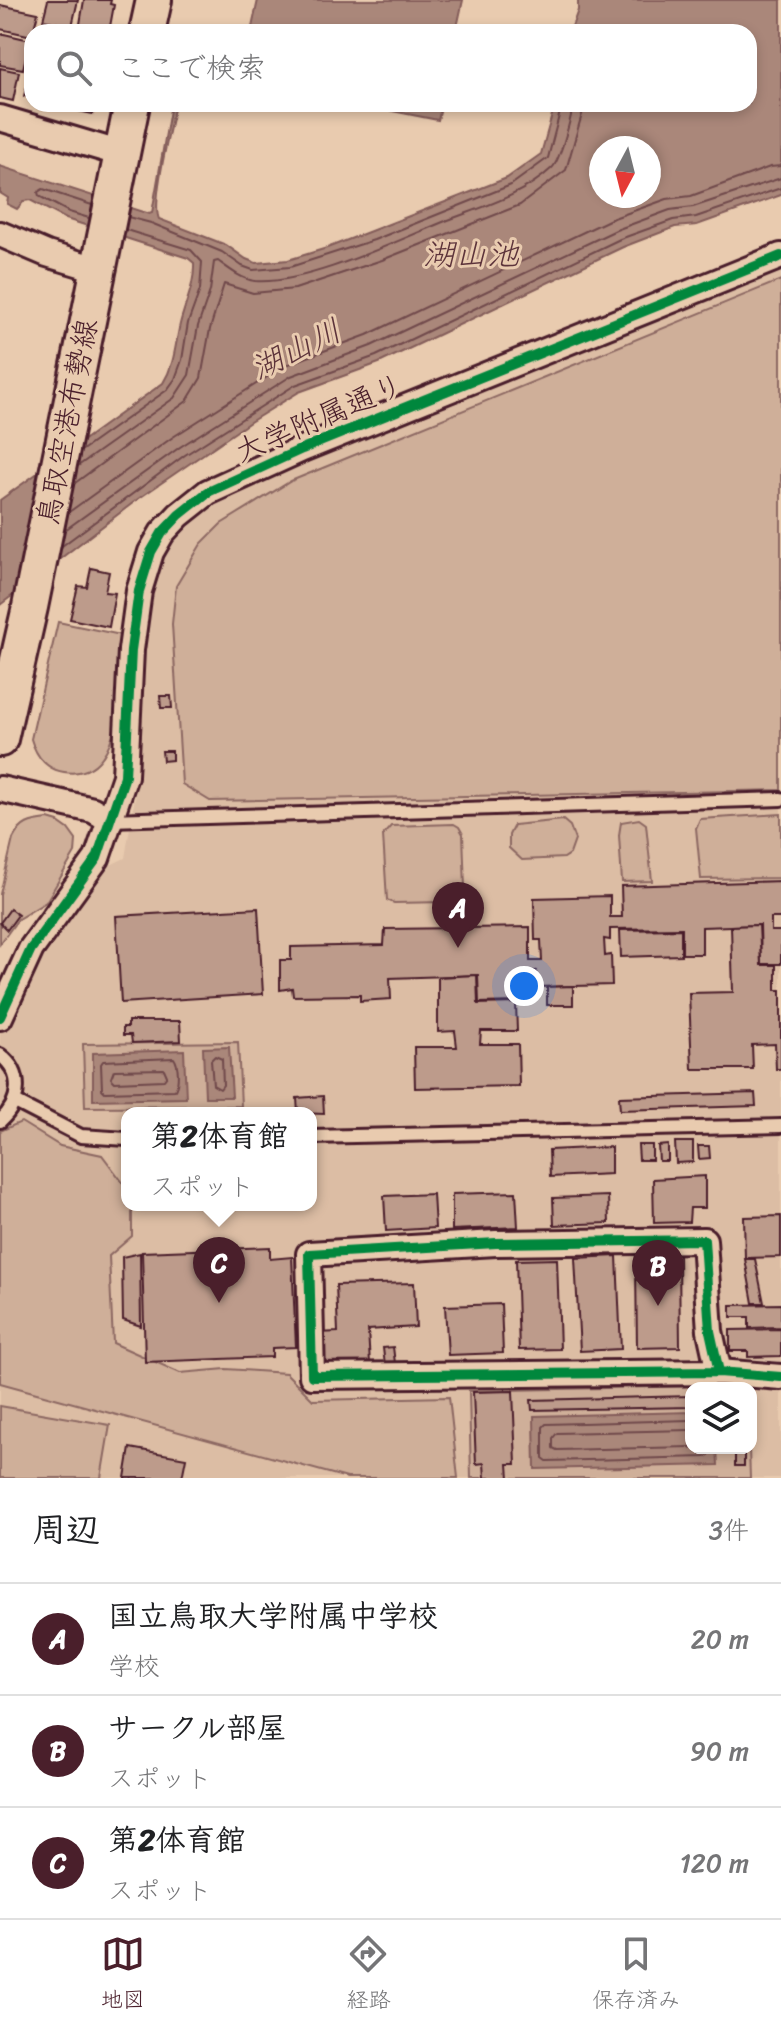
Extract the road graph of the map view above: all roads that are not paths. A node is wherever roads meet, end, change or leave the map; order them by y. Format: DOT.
graph roads {
  1 [pos="154,0"];
  2 [pos="149,24"];
  3 [pos="130,112"];
  4 [pos="0,118"];
  5 [pos="119,166"];
  6 [pos="0,234"];
  7 [pos="781,256"];
  8 [pos="98,264"];
  9 [pos="0,739"];
  10 [pos="0,789"];
  11 [pos="781,799"];
  12 [pos="110,820"];
  13 [pos="0,1017"];
  14 [pos="0,1055"];
  15 [pos="15,1102"];
  16 [pos="0,1121"];
  17 [pos="781,1126"];
  18 [pos="317,1137"];
  19 [pos="121,1139"];
  20 [pos="719,1372"];
  21 [pos="781,1377"];
  1 -- 2 [label="main road"];
  3 -- 5 [label="main road, 鳥取空港布勢線"];
  4 -- 5 [label="street"];
  5 -- 8 [label="main road, 鳥取空港布勢線"];
  6 -- 8 [label="street"];
  7 -- 12 [label="street, 大学附属通り"];
  8 -- 9 [label="main road, 鳥取空港布勢線"];
  10 -- 12 [label="street"];
  11 -- 12 [label="lane"];
  12 -- 13 [label="street, 大学附属通り"];
  14 -- 15 [label="lane"];
  15 -- 16 [label="lane"];
  15 -- 19 [label="lane"];
  17 -- 18 [label="lane"];
  20 -- 20 [label="street"];
  20 -- 21 [label="street"];
}
